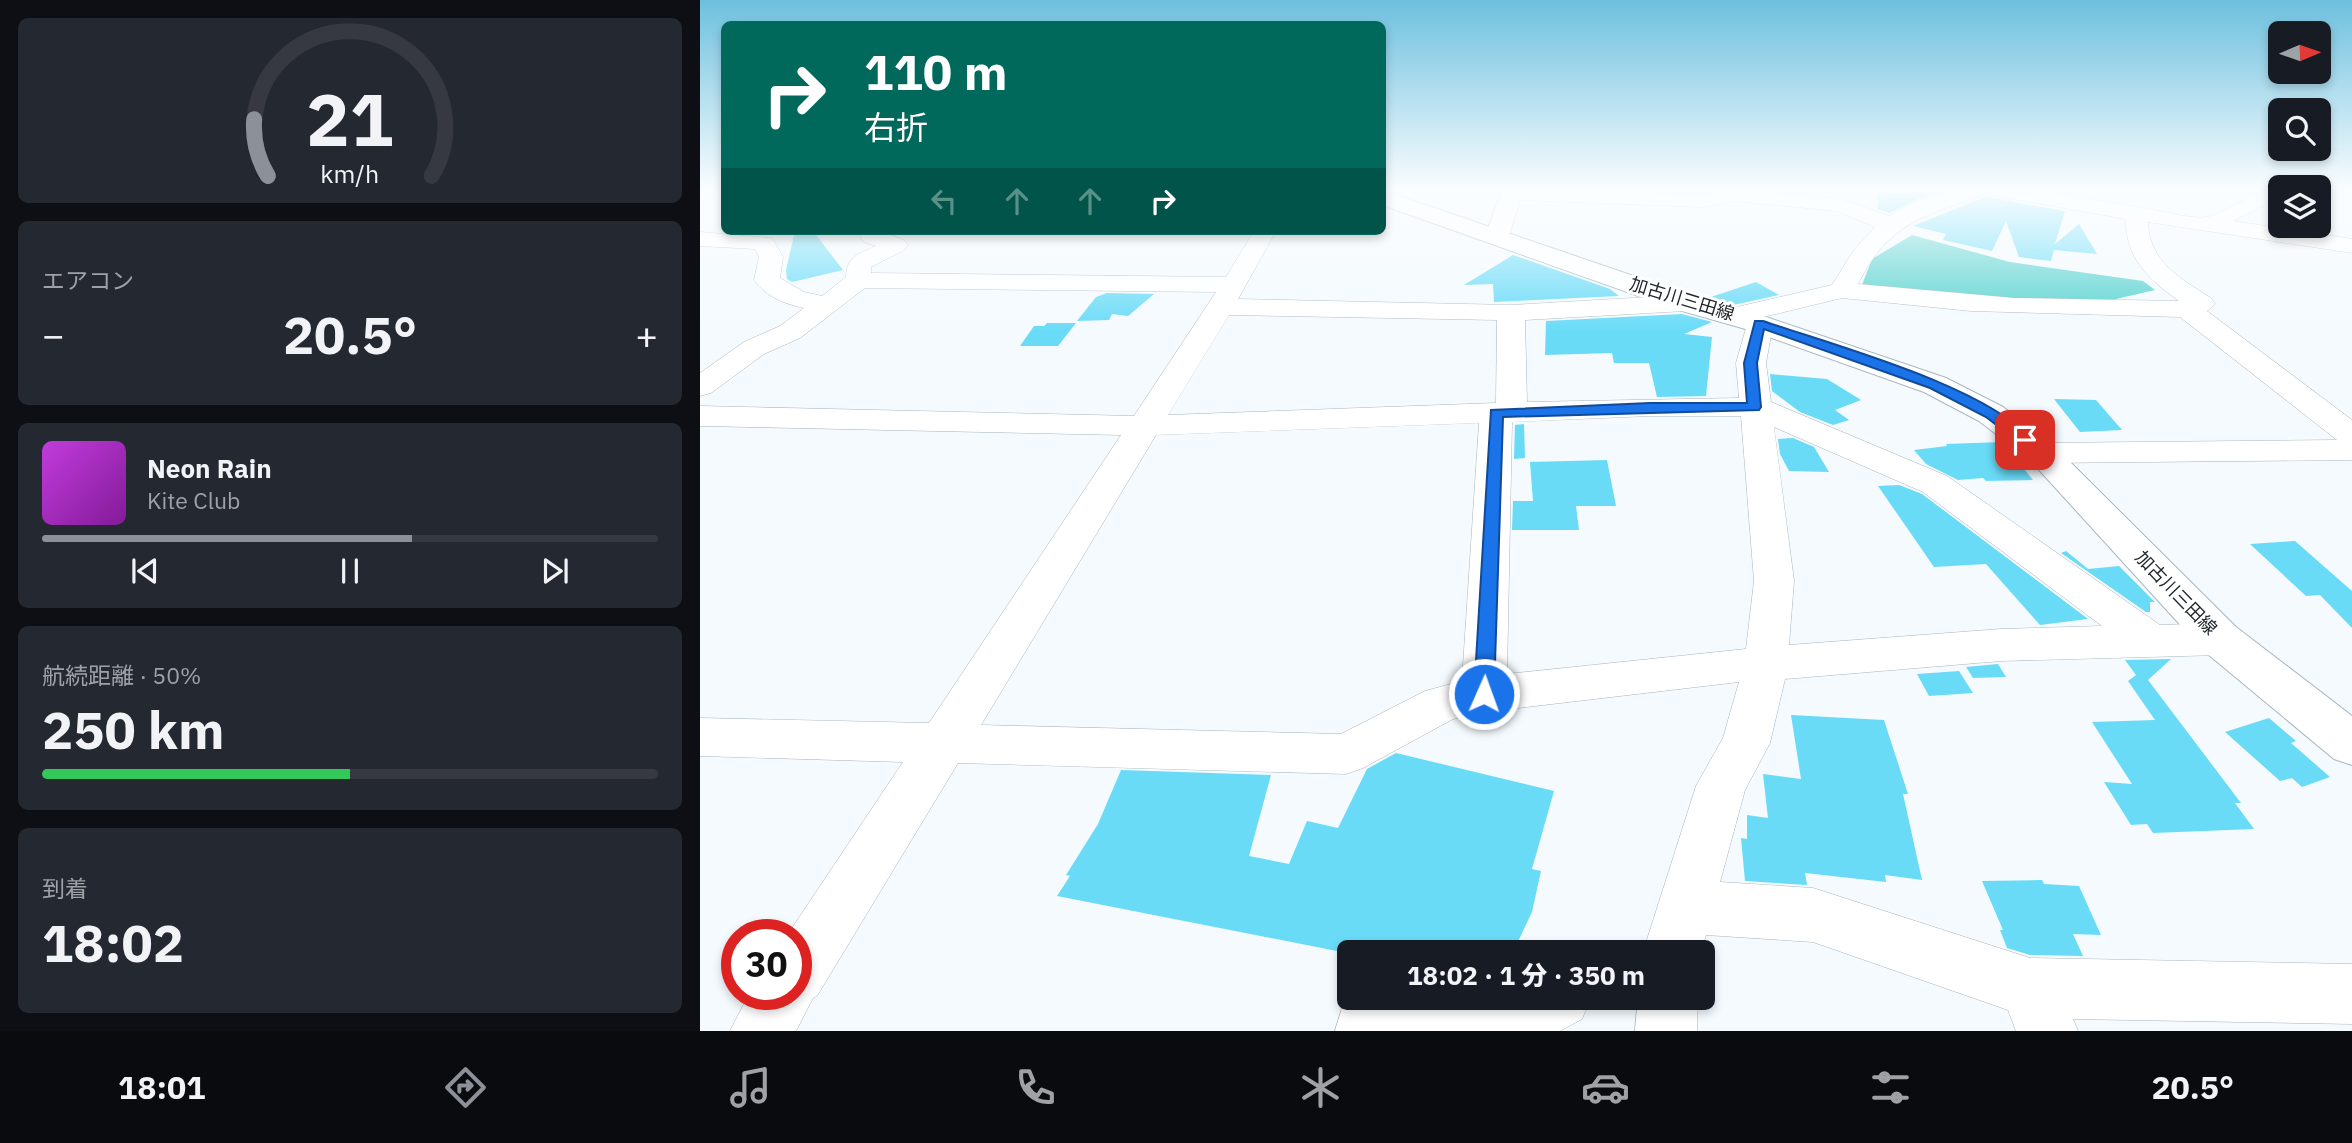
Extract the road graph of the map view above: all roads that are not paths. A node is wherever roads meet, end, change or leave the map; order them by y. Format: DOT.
graph roads {
  1 [pos="761,236"];
  2 [pos="763,236"];
  3 [pos="873,236"];
  4 [pos="1262,236"];
  5 [pos="1497,236"];
  6 [pos="1881,236"];
  7 [pos="2136,236"];
  8 [pos="2289,236"];
  9 [pos="700,239"];
  10 [pos="2352,246"];
  11 [pos="859,280"];
  12 [pos="1842,290"];
  13 [pos="1227,296"];
  14 [pos="1685,303"];
  15 [pos="827,304"];
  16 [pos="2187,309"];
  17 [pos="1511,313"];
  18 [pos="1746,320"];
  19 [pos="700,387"];
  20 [pos="1755,407"];
  21 [pos="1504,413"];
  22 [pos="700,416"];
  23 [pos="1145,426"];
  24 [pos="2352,436"];
  25 [pos="2352,450"];
  26 [pos="2042,453"];
  27 [pos="2220,639"];
  28 [pos="2153,642"];
  29 [pos="1766,665"];
  30 [pos="1484,694"];
  31 [pos="700,737"];
  32 [pos="944,744"];
  33 [pos="2352,744"];
  34 [pos="1678,930"];
  35 [pos="812,950"];
  36 [pos="2352,994"];
  37 [pos="2039,1009"];
  38 [pos="774,1010"];
  39 [pos="1538,1010"];
  40 [pos="1667,1010"];
  41 [pos="761,1031"];
  42 [pos="1366,1031"];
  43 [pos="1665,1031"];
  1 -- 9 [label="street"];
  2 -- 15 [label="street"];
  3 -- 11 [label="street"];
  4 -- 13 [label="street"];
  5 -- 14 [label="main road, 加古川三田線"];
  6 -- 12 [label="street"];
  7 -- 16 [label="street"];
  8 -- 10 [label="street"];
  11 -- 13 [label="street"];
  11 -- 15 [label="street"];
  12 -- 16 [label="street"];
  12 -- 18 [label="street"];
  13 -- 17 [label="street"];
  13 -- 23 [label="street"];
  14 -- 17 [label="street"];
  14 -- 18 [label="main road, 加古川三田線"];
  15 -- 19 [label="street"];
  16 -- 24 [label="street"];
  17 -- 21 [label="street"];
  18 -- 20 [label="street"];
  18 -- 26 [label="main road, 加古川三田線"];
  20 -- 21 [label="street"];
  20 -- 28 [label="street"];
  20 -- 29 [label="street"];
  21 -- 23 [label="street"];
  21 -- 30 [label="street"];
  22 -- 23 [label="street"];
  23 -- 32 [label="street"];
  25 -- 26 [label="street"];
  26 -- 27 [label="main road, 加古川三田線"];
  27 -- 28 [label="street"];
  27 -- 33 [label="main road, 加古川三田線"];
  28 -- 29 [label="street"];
  29 -- 30 [label="street"];
  29 -- 34 [label="street"];
  30 -- 32 [label="street"];
  31 -- 32 [label="street"];
  32 -- 35 [label="street"];
  34 -- 37 [label="street"];
  36 -- 37 [label="street"];
  38 -- 41 [label="street"];
  39 -- 42 [label="street"];
  40 -- 43 [label="street"];
}
